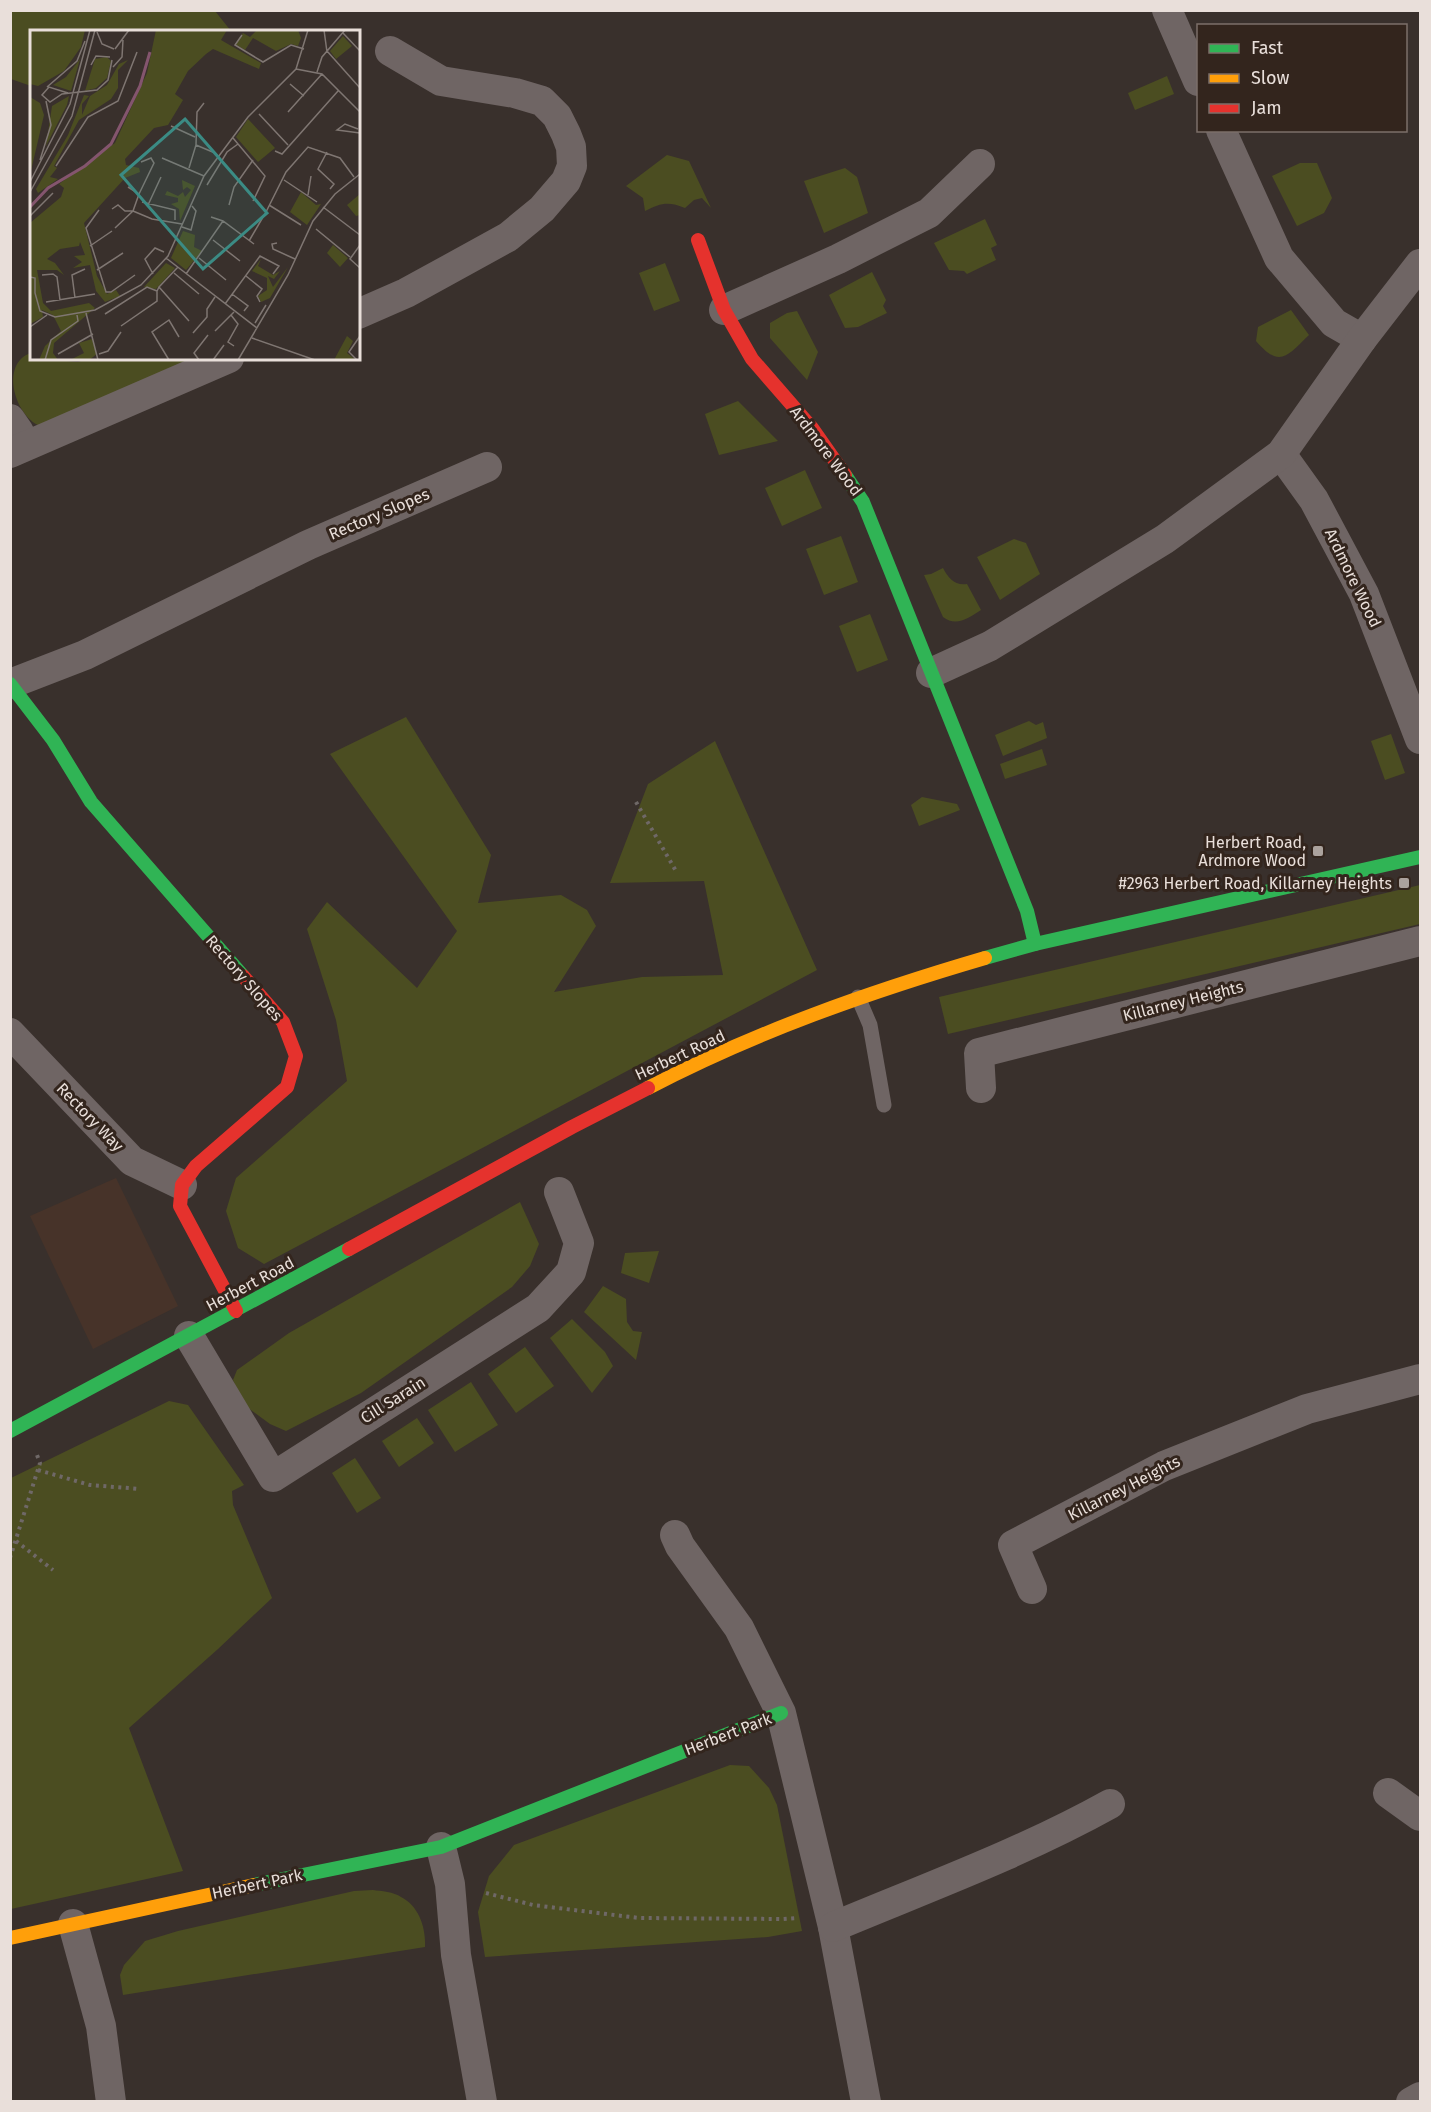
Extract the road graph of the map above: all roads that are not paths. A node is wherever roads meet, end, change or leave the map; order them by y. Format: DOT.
graph roads {
  1 [pos="1167,10"];
  2 [pos="390,51"];
  3 [pos="1197,79"];
  4 [pos="1222,132"];
  5 [pos="980,164"];
  6 [pos="698,240"];
  7 [pos="1420,264"];
  8 [pos="724,310"];
  9 [pos="360,313"];
  10 [pos="1362,339"];
  11 [pos="224,360"];
  12 [pos="10,419"];
  13 [pos="10,451"];
  14 [pos="1281,454"];
  15 [pos="487,468"];
  16 [pos="931,673"];
  17 [pos="10,684"];
  18 [pos="1415,708"];
  19 [pos="1420,740"];
  20 [pos="1420,856"];
  21 [pos="1420,941"];
  22 [pos="1035,944"];
  23 [pos="858,997"];
  24 [pos="10,1034"];
  25 [pos="981,1088"];
  26 [pos="884,1105"];
  27 [pos="182,1185"];
  28 [pos="559,1192"];
  29 [pos="236,1311"];
  30 [pos="189,1336"];
  31 [pos="1420,1379"];
  32 [pos="16,1428"];
  33 [pos="675,1535"];
  34 [pos="1032,1589"];
  35 [pos="781,1713"];
  36 [pos="1388,1793"];
  37 [pos="1110,1804"];
  38 [pos="1420,1816"];
  39 [pos="441,1847"];
  40 [pos="831,1920"];
  41 [pos="73,1924"];
  42 [pos="10,1938"];
  43 [pos="1420,2097"];
  44 [pos="111,2102"];
  45 [pos="482,2102"];
  46 [pos="866,2102"];
  47 [pos="1411,2102"];
  1 -- 3 [label="street"];
  2 -- 9 [label="street"];
  4 -- 10 [label="street"];
  5 -- 8 [label="street"];
  6 -- 8 [label="street, Ardmore Wood"];
  7 -- 10 [label="street"];
  8 -- 16 [label="street, Ardmore Wood"];
  10 -- 14 [label="street"];
  11 -- 13 [label="street"];
  12 -- 13 [label="street"];
  14 -- 16 [label="street"];
  14 -- 18 [label="street, Ardmore Wood"];
  15 -- 17 [label="street, Rectory Slopes"];
  16 -- 22 [label="street, Ardmore Wood"];
  17 -- 27 [label="street, Rectory Slopes"];
  18 -- 19 [label="street, Ardmore Wood"];
  20 -- 22 [label="street, Herbert Road"];
  21 -- 25 [label="street, Killarney Heights"];
  22 -- 23 [label="street, Herbert Road"];
  23 -- 26 [label="lane"];
  23 -- 29 [label="street, Herbert Road"];
  24 -- 27 [label="street, Rectory Way"];
  27 -- 29 [label="street"];
  28 -- 30 [label="street, Cill Sarain"];
  29 -- 30 [label="street, Herbert Road"];
  30 -- 32 [label="street, Herbert Road"];
  31 -- 34 [label="street, Killarney Heights"];
  33 -- 35 [label="street, Herbert Park"];
  35 -- 39 [label="street, Herbert Park"];
  35 -- 40 [label="street, Herbert Park"];
  36 -- 38 [label="street"];
  37 -- 40 [label="street"];
  39 -- 41 [label="street, Herbert Park"];
  39 -- 45 [label="street"];
  40 -- 46 [label="street, Herbert Park"];
  41 -- 42 [label="street, Herbert Park"];
  41 -- 44 [label="street"];
  43 -- 47 [label="street"];
}
